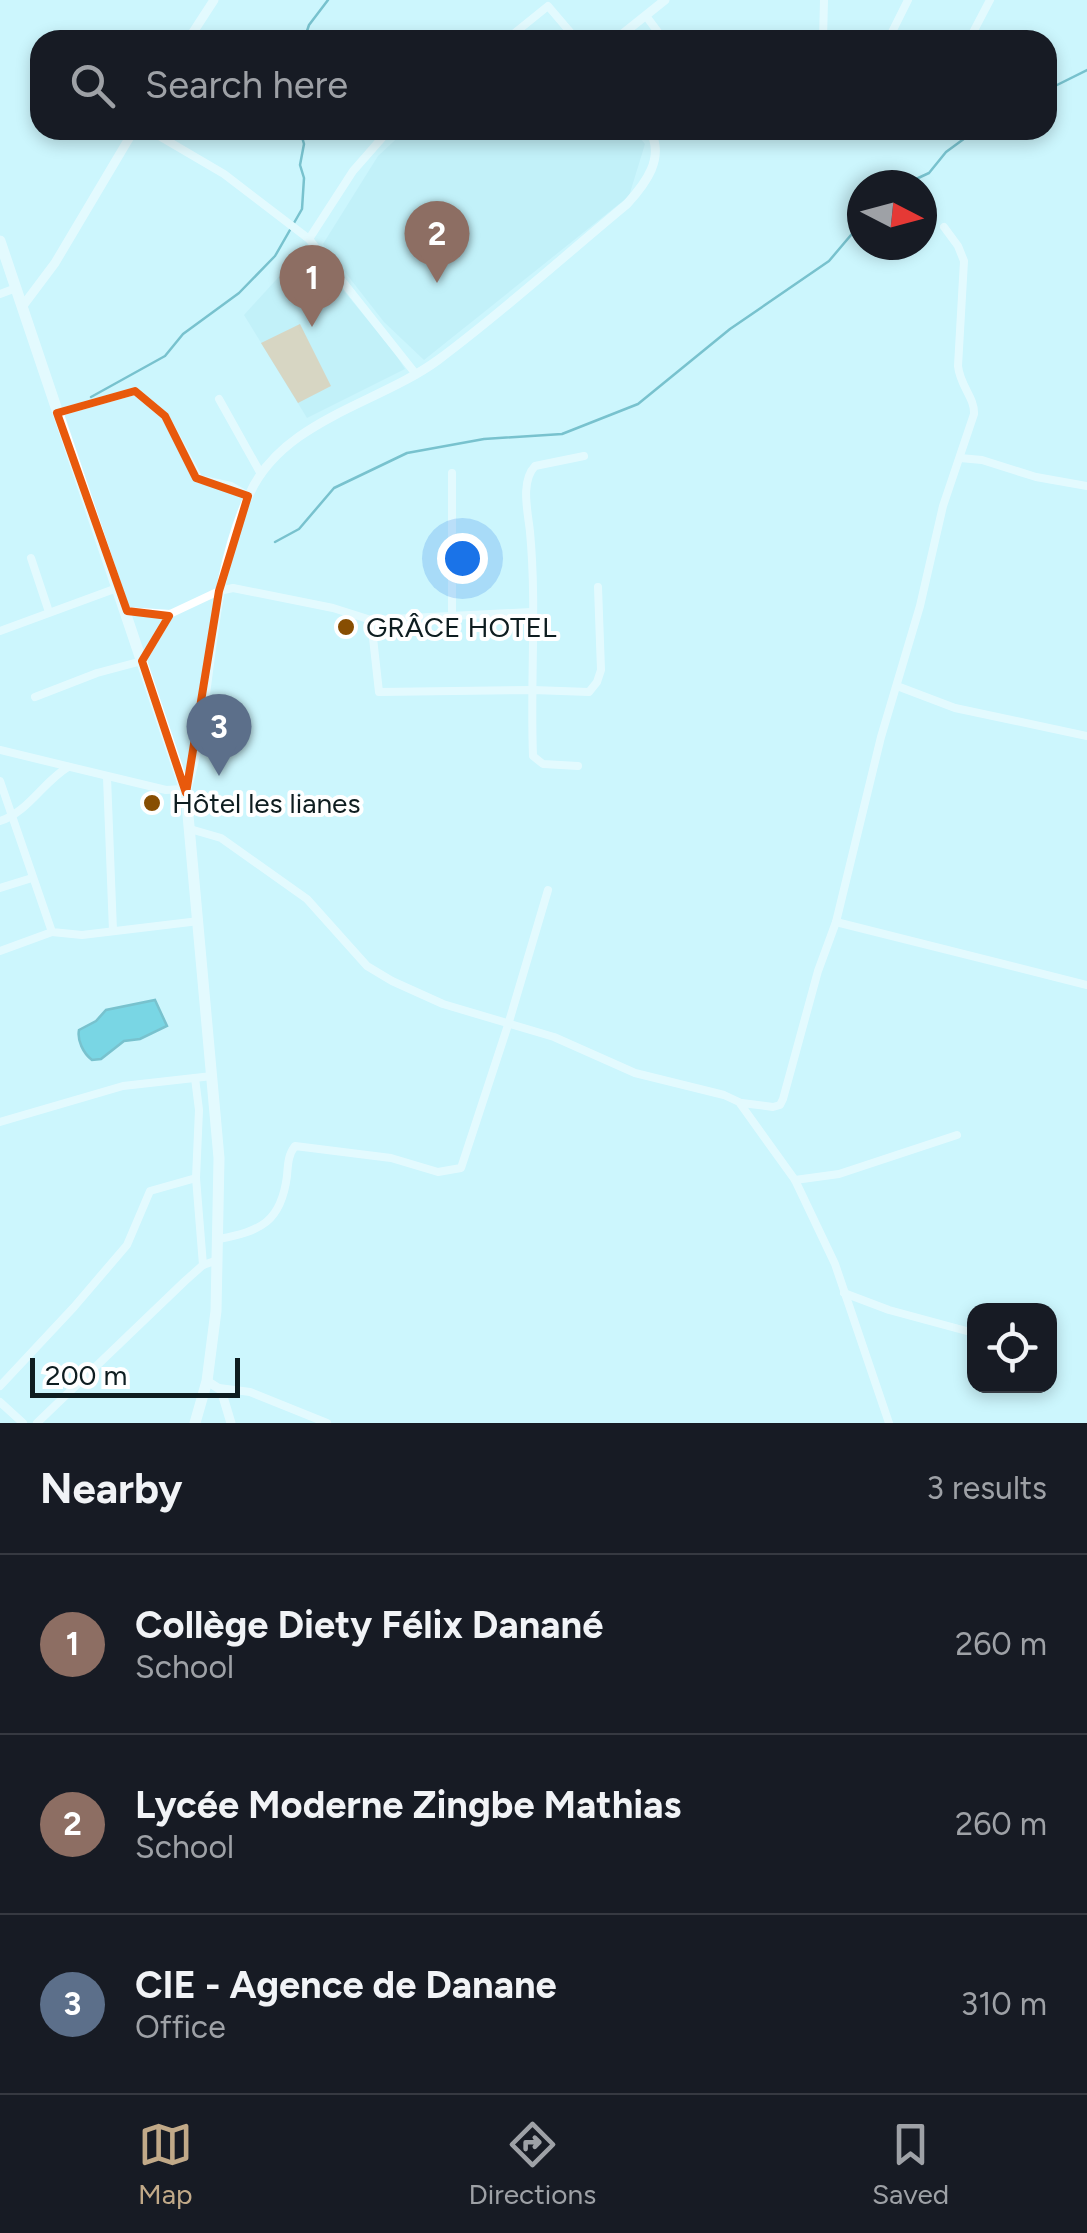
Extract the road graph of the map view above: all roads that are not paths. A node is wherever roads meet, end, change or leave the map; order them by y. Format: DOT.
graph roads {
  1 [pos="214,0"];
  2 [pos="665,0"];
  3 [pos="824,0"];
  4 [pos="908,0"];
  5 [pos="990,0"];
  6 [pos="546,3"];
  7 [pos="646,16"];
  8 [pos="194,30"];
  9 [pos="517,30"];
  10 [pos="569,30"];
  11 [pos="628,30"];
  12 [pos="656,30"];
  13 [pos="823,30"];
  14 [pos="893,30"];
  15 [pos="974,30"];
  16 [pos="128,140"];
  17 [pos="167,140"];
  18 [pos="379,140"];
  19 [pos="654,140"];
  20 [pos="944,227"];
  21 [pos="310,239"];
  22 [pos="0,241"];
  23 [pos="16,288"];
  24 [pos="0,294"];
  25 [pos="22,307"];
  26 [pos="415,373"];
  27 [pos="219,399"];
  28 [pos="57,413"];
  29 [pos="584,456"];
  30 [pos="960,458"];
  31 [pos="452,473"];
  32 [pos="261,474"];
  33 [pos="1087,486"];
  34 [pos="248,496"];
  35 [pos="31,558"];
  36 [pos="598,586"];
  37 [pos="117,588"];
  38 [pos="219,591"];
  39 [pos="49,612"];
  40 [pos="127,612"];
  41 [pos="531,612"];
  42 [pos="170,614"];
  43 [pos="452,617"];
  44 [pos="371,620"];
  45 [pos="0,631"];
  46 [pos="142,661"];
  47 [pos="897,686"];
  48 [pos="533,690"];
  49 [pos="35,697"];
  50 [pos="1087,736"];
  51 [pos="0,750"];
  52 [pos="578,766"];
  53 [pos="68,767"];
  54 [pos="107,777"];
  55 [pos="0,781"];
  56 [pos="184,791"];
  57 [pos="14,817"];
  58 [pos="0,821"];
  59 [pos="190,829"];
  60 [pos="32,878"];
  61 [pos="0,888"];
  62 [pos="548,890"];
  63 [pos="199,920"];
  64 [pos="836,922"];
  65 [pos="113,931"];
  66 [pos="52,932"];
  67 [pos="0,952"];
  68 [pos="1087,985"];
  69 [pos="508,1025"];
  70 [pos="212,1076"];
  71 [pos="195,1078"];
  72 [pos="739,1102"];
  73 [pos="0,1114"];
  74 [pos="12,1116"];
  75 [pos="0,1122"];
  76 [pos="957,1136"];
  77 [pos="196,1178"];
  78 [pos="795,1180"];
  79 [pos="219,1240"];
  80 [pos="218,1260"];
  81 [pos="203,1266"];
  82 [pos="844,1293"];
  83 [pos="967,1331"];
  84 [pos="207,1380"];
  85 [pos="0,1386"];
  86 [pos="219,1388"];
  87 [pos="0,1402"];
  88 [pos="23,1423"];
  89 [pos="38,1423"];
  90 [pos="195,1423"];
  91 [pos="231,1423"];
  92 [pos="327,1423"];
  93 [pos="889,1423"];
  1 -- 8 [label="street"];
  2 -- 7 [label="street"];
  3 -- 13 [label="street"];
  4 -- 14 [label="street"];
  5 -- 15 [label="street"];
  6 -- 9 [label="street"];
  6 -- 10 [label="street"];
  7 -- 11 [label="street"];
  7 -- 12 [label="street"];
  16 -- 25 [label="street"];
  17 -- 21 [label="street"];
  18 -- 21 [label="street"];
  19 -- 26 [label="street"];
  20 -- 30 [label="street"];
  21 -- 26 [label="street"];
  22 -- 23 [label="main road"];
  23 -- 24 [label="street"];
  23 -- 25 [label="main road"];
  25 -- 28 [label="main road"];
  26 -- 32 [label="street"];
  27 -- 32 [label="street"];
  28 -- 34 [label="street"];
  28 -- 37 [label="main road"];
  29 -- 41 [label="street"];
  30 -- 33 [label="street"];
  30 -- 47 [label="street"];
  31 -- 43 [label="street"];
  32 -- 34 [label="street"];
  34 -- 38 [label="street"];
  35 -- 39 [label="street"];
  36 -- 48 [label="street"];
  37 -- 39 [label="street"];
  37 -- 40 [label="main road"];
  38 -- 42 [label="street"];
  38 -- 44 [label="street"];
  38 -- 56 [label="street"];
  39 -- 45 [label="street"];
  40 -- 42 [label="street"];
  40 -- 46 [label="main road"];
  41 -- 43 [label="street"];
  41 -- 48 [label="street"];
  42 -- 46 [label="street"];
  43 -- 44 [label="street"];
  44 -- 48 [label="street"];
  46 -- 49 [label="street"];
  46 -- 56 [label="main road"];
  47 -- 50 [label="street"];
  47 -- 64 [label="street"];
  48 -- 52 [label="street"];
  51 -- 53 [label="street"];
  53 -- 54 [label="street"];
  53 -- 57 [label="street"];
  54 -- 56 [label="street"];
  54 -- 65 [label="street"];
  55 -- 57 [label="street"];
  56 -- 59 [label="main road"];
  57 -- 58 [label="street"];
  57 -- 60 [label="street"];
  59 -- 63 [label="main road"];
  59 -- 69 [label="street"];
  60 -- 61 [label="street"];
  60 -- 66 [label="street"];
  62 -- 69 [label="street"];
  63 -- 65 [label="street"];
  63 -- 70 [label="main road"];
  64 -- 68 [label="street"];
  64 -- 72 [label="street"];
  65 -- 66 [label="street"];
  66 -- 67 [label="street"];
  69 -- 72 [label="street"];
  69 -- 79 [label="street"];
  70 -- 71 [label="street"];
  70 -- 79 [label="main road"];
  71 -- 74 [label="street"];
  71 -- 77 [label="street"];
  72 -- 78 [label="street"];
  73 -- 74 [label="street"];
  74 -- 75 [label="street"];
  76 -- 78 [label="street"];
  77 -- 81 [label="street"];
  77 -- 85 [label="street"];
  78 -- 82 [label="street"];
  79 -- 80 [label="main road"];
  80 -- 81 [label="street"];
  80 -- 84 [label="main road"];
  81 -- 89 [label="street"];
  82 -- 83 [label="street"];
  82 -- 93 [label="street"];
  84 -- 86 [label="street"];
  84 -- 90 [label="main road"];
  86 -- 91 [label="street"];
  86 -- 92 [label="street"];
  87 -- 88 [label="street"];
}
